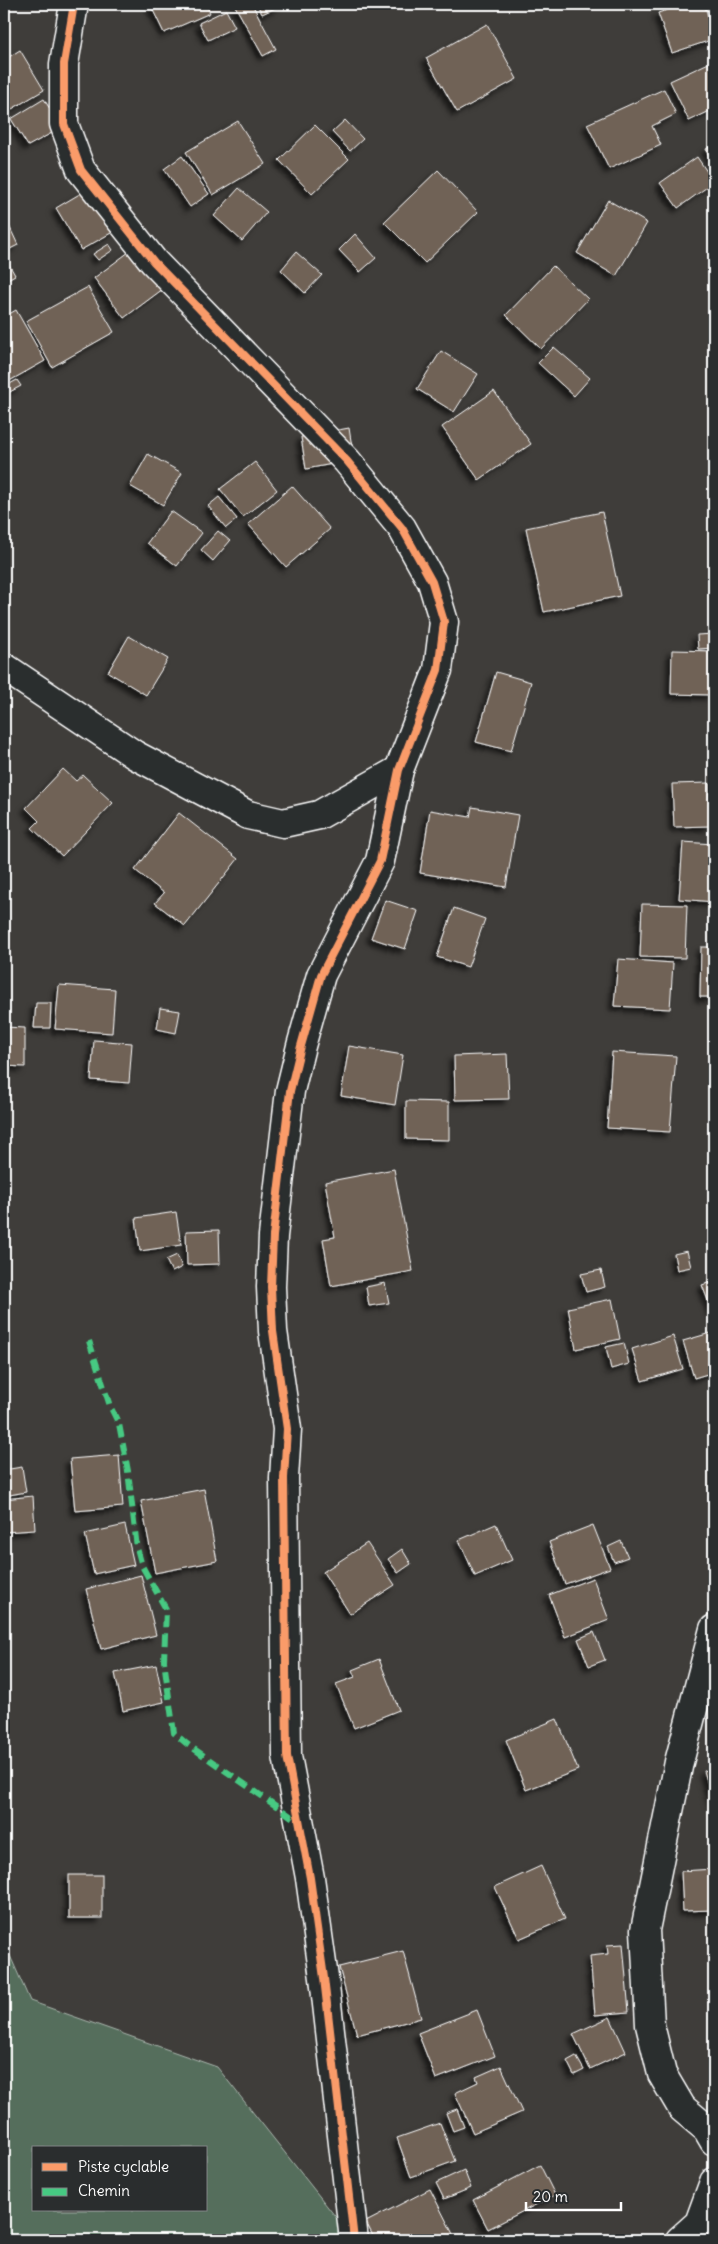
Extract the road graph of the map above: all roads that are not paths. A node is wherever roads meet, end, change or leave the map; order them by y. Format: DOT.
graph roads {
  1 [pos="74,4"];
  2 [pos="4,667"];
  3 [pos="399,770"];
  4 [pos="714,1629"];
  5 [pos="714,2140"];
  6 [pos="714,2182"];
  7 [pos="698,2232"];
  8 [pos="354,2240"];
  1 -- 3 [label="street"];
  2 -- 3 [label="street"];
  3 -- 8 [label="street"];
  4 -- 5 [label="street"];
  6 -- 7 [label="street"];
}
